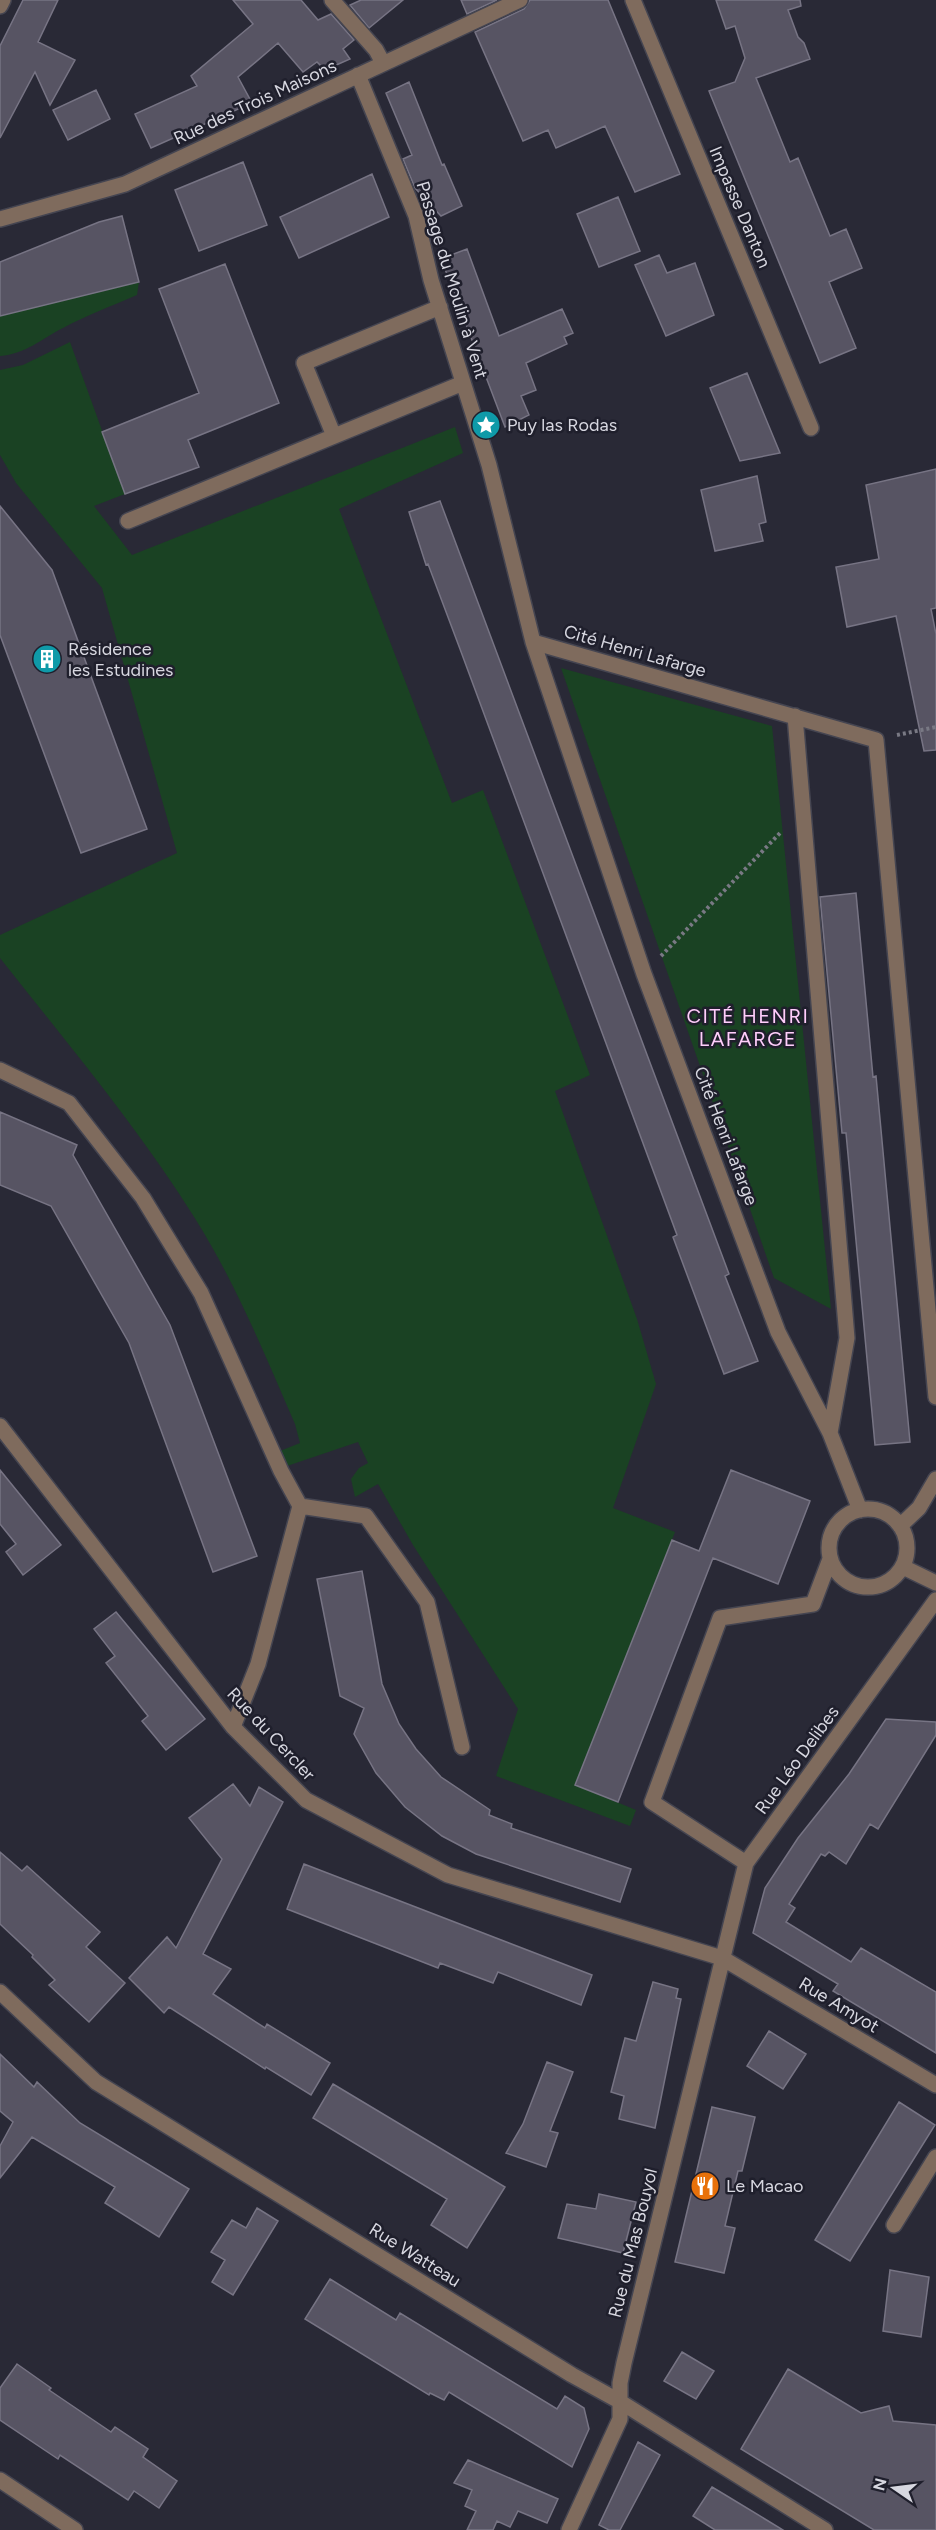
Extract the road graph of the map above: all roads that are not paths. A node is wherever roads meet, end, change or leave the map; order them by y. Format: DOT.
graph roads {
  1 [pos="3,0"];
  2 [pos="333,0"];
  3 [pos="520,0"];
  4 [pos="633,0"];
  5 [pos="0,6"];
  6 [pos="383,63"];
  7 [pos="358,75"];
  8 [pos="0,219"];
  9 [pos="440,308"];
  10 [pos="464,383"];
  11 [pos="811,428"];
  12 [pos="334,436"];
  13 [pos="489,465"];
  14 [pos="128,521"];
  15 [pos="533,642"];
  16 [pos="795,716"];
  17 [pos="0,1070"];
  18 [pos="936,1397"];
  19 [pos="0,1426"];
  20 [pos="830,1433"];
  21 [pos="936,1479"];
  22 [pos="300,1506"];
  23 [pos="860,1510"];
  24 [pos="900,1526"];
  25 [pos="830,1559"];
  26 [pos="903,1567"];
  27 [pos="936,1583"];
  28 [pos="936,1600"];
  29 [pos="234,1727"];
  30 [pos="462,1747"];
  31 [pos="746,1863"];
  32 [pos="722,1958"];
  33 [pos="0,1992"];
  34 [pos="936,2085"];
  35 [pos="936,2157"];
  36 [pos="894,2225"];
  37 [pos="620,2401"];
  38 [pos="0,2480"];
  39 [pos="75,2530"];
  40 [pos="569,2530"];
  41 [pos="825,2530"];
  1 -- 5 [label="street"];
  2 -- 6 [label="street"];
  3 -- 6 [label="street, Rue des Trois Maisons"];
  4 -- 11 [label="street, Impasse Danton"];
  6 -- 7 [label="street, Rue des Trois Maisons"];
  7 -- 8 [label="street, Rue des Trois Maisons"];
  7 -- 9 [label="street, Passage du Moulin à Vent"];
  9 -- 10 [label="street, Passage du Moulin à Vent"];
  9 -- 12 [label="street"];
  10 -- 12 [label="street"];
  10 -- 13 [label="street, Passage du Moulin à Vent"];
  12 -- 14 [label="street"];
  13 -- 15 [label="street, Cité Henri Lafarge"];
  15 -- 16 [label="street, Cité Henri Lafarge"];
  15 -- 20 [label="street, Cité Henri Lafarge"];
  16 -- 18 [label="street, Cité Henri Lafarge"];
  16 -- 20 [label="street"];
  17 -- 22 [label="street"];
  19 -- 29 [label="street, Rue du Cercler"];
  20 -- 23 [label="street, Cité Henri Lafarge"];
  21 -- 24 [label="street"];
  22 -- 29 [label="street"];
  22 -- 30 [label="street"];
  23 -- 24 [label="street"];
  23 -- 25 [label="street"];
  24 -- 26 [label="street"];
  25 -- 26 [label="street"];
  25 -- 31 [label="street"];
  26 -- 27 [label="street"];
  28 -- 31 [label="street, Rue Léo Delibes"];
  29 -- 32 [label="street, Rue du Cercler"];
  31 -- 32 [label="street, Rue Léo Delibes"];
  32 -- 34 [label="street, Rue Amyot"];
  32 -- 37 [label="street, Rue du Mas Bouyol"];
  33 -- 37 [label="street, Rue Watteau"];
  35 -- 36 [label="street"];
  37 -- 40 [label="street, Rue du Mas Bouyol"];
  37 -- 41 [label="street, Rue Watteau"];
  38 -- 39 [label="street"];
}
